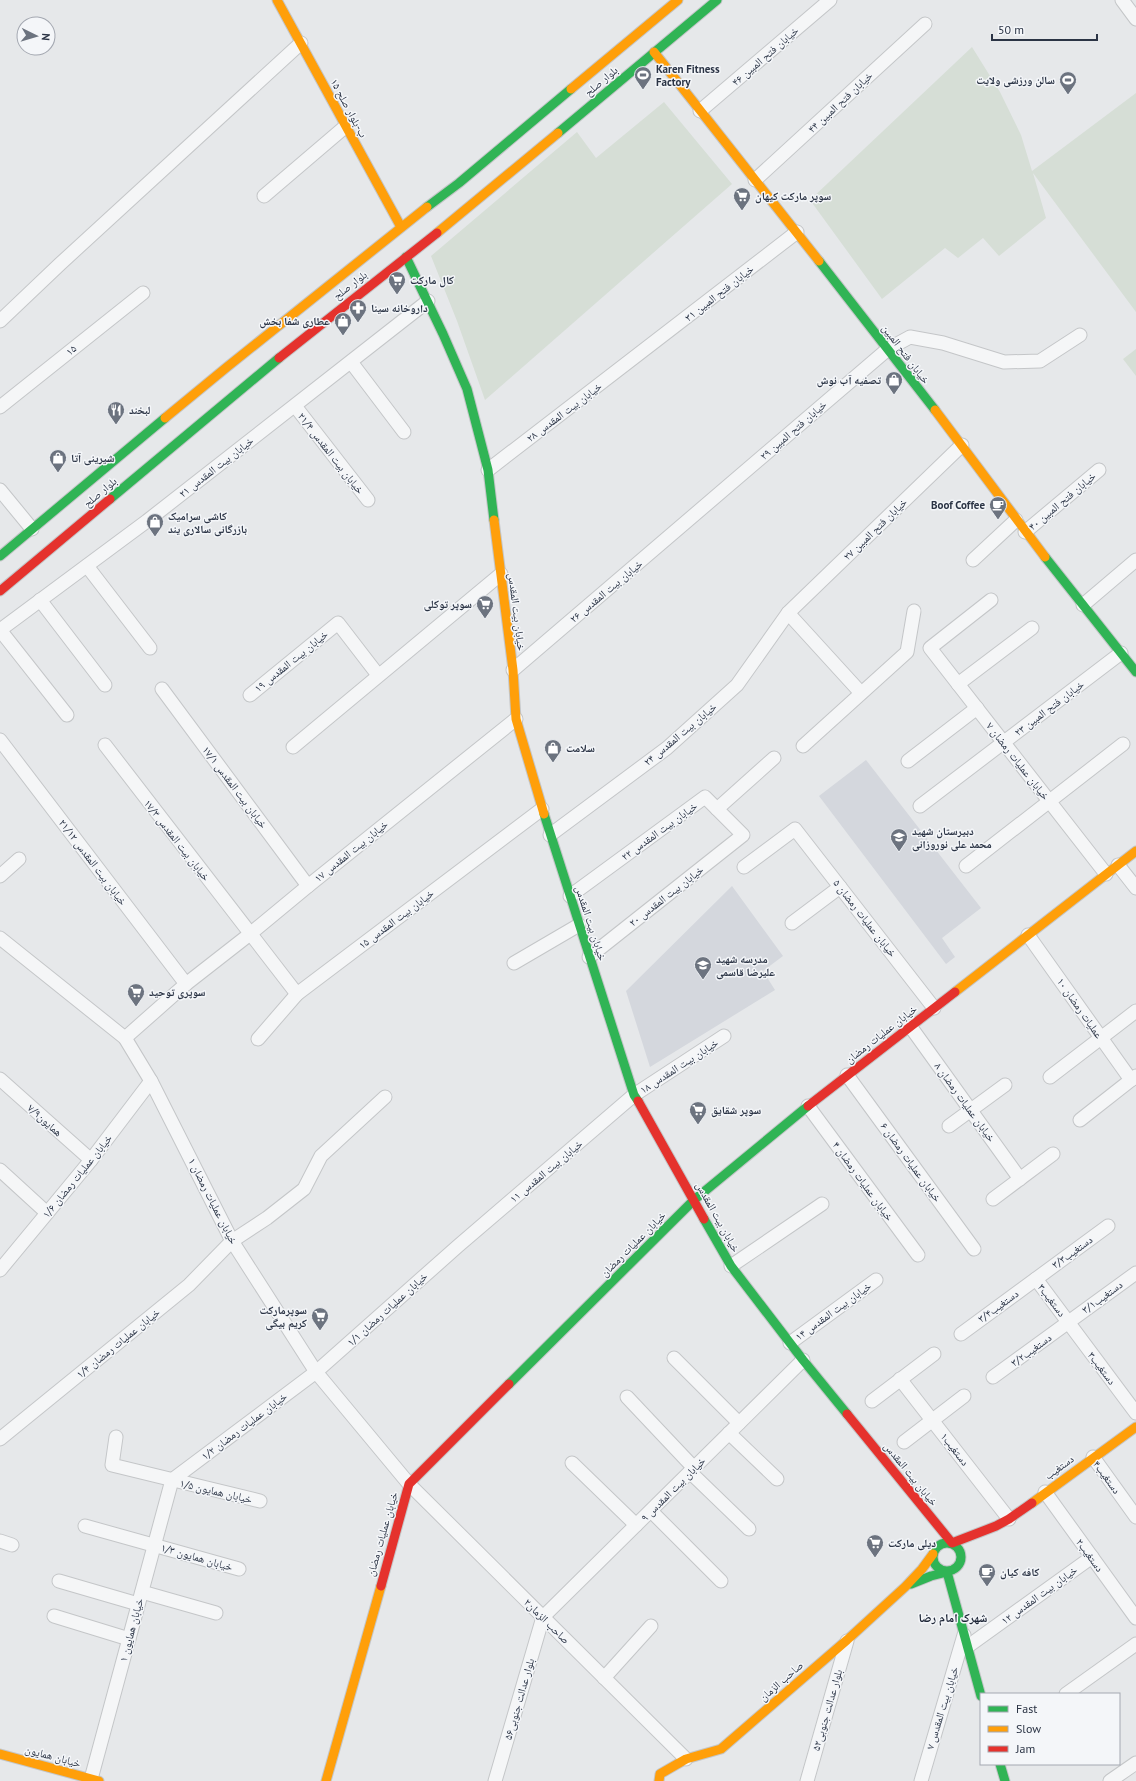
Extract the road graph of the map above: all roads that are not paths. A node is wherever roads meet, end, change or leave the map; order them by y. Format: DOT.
graph roads {
  1 [pos="277,0"];
  2 [pos="678,0"];
  3 [pos="717,0"];
  4 [pos="830,0"];
  5 [pos="1122,0"];
  6 [pos="1136,19"];
  7 [pos="926,24"];
  8 [pos="300,43"];
  9 [pos="654,52"];
  10 [pos="700,111"];
  11 [pos="346,126"];
  12 [pos="755,180"];
  13 [pos="264,196"];
  14 [pos="400,227"];
  15 [pos="798,232"];
  16 [pos="406,257"];
  17 [pos="143,293"];
  18 [pos="428,301"];
  19 [pos="0,321"];
  20 [pos="1080,335"];
  21 [pos="888,349"];
  22 [pos="640,354"];
  23 [pos="350,362"];
  24 [pos="295,406"];
  25 [pos="0,407"];
  26 [pos="404,432"];
  27 [pos="962,445"];
  28 [pos="488,470"];
  29 [pos="1099,470"];
  30 [pos="0,490"];
  31 [pos="368,500"];
  32 [pos="698,512"];
  33 [pos="1016,520"];
  34 [pos="32,529"];
  35 [pos="1025,532"];
  36 [pos="0,556"];
  37 [pos="973,560"];
  38 [pos="1136,560"];
  39 [pos="87,566"];
  40 [pos="501,574"];
  41 [pos="0,591"];
  42 [pos="40,600"];
  43 [pos="991,600"];
  44 [pos="1083,605"];
  45 [pos="914,611"];
  46 [pos="788,613"];
  47 [pos="1032,628"];
  48 [pos="0,630"];
  49 [pos="150,648"];
  50 [pos="1128,655"];
  51 [pos="513,670"];
  52 [pos="1136,672"];
  53 [pos="378,675"];
  54 [pos="958,684"];
  55 [pos="105,685"];
  56 [pos="162,689"];
  57 [pos="861,693"];
  58 [pos="250,695"];
  59 [pos="977,708"];
  60 [pos="67,715"];
  61 [pos="516,719"];
  62 [pos="0,740"];
  63 [pos="1004,742"];
  64 [pos="1124,744"];
  65 [pos="104,745"];
  66 [pos="803,746"];
  67 [pos="294,747"];
  68 [pos="774,758"];
  69 [pos="908,762"];
  70 [pos="1050,801"];
  71 [pos="920,806"];
  72 [pos="542,808"];
  73 [pos="717,809"];
  74 [pos="550,835"];
  75 [pos="743,835"];
  76 [pos="1136,851"];
  77 [pos="18,859"];
  78 [pos="1118,865"];
  79 [pos="966,866"];
  80 [pos="744,867"];
  81 [pos="1106,874"];
  82 [pos="0,876"];
  83 [pos="308,886"];
  84 [pos="840,887"];
  85 [pos="1136,888"];
  86 [pos="570,896"];
  87 [pos="792,923"];
  88 [pos="579,925"];
  89 [pos="250,934"];
  90 [pos="1028,935"];
  91 [pos="0,938"];
  92 [pos="590,957"];
  93 [pos="514,963"];
  94 [pos="186,984"];
  95 [pos="297,994"];
  96 [pos="934,1008"];
  97 [pos="1136,1010"];
  98 [pos="910,1026"];
  99 [pos="724,1036"];
  100 [pos="125,1038"];
  101 [pos="1101,1038"];
  102 [pos="258,1039"];
  103 [pos="847,1075"];
  104 [pos="1050,1078"];
  105 [pos="1134,1078"];
  106 [pos="0,1080"];
  107 [pos="151,1081"];
  108 [pos="1005,1084"];
  109 [pos="634,1095"];
  110 [pos="385,1097"];
  111 [pos="808,1106"];
  112 [pos="971,1110"];
  113 [pos="1080,1120"];
  114 [pos="949,1126"];
  115 [pos="1053,1154"];
  116 [pos="91,1160"];
  117 [pos="0,1170"];
  118 [pos="1020,1178"];
  119 [pos="992,1199"];
  120 [pos="694,1200"];
  121 [pos="822,1204"];
  122 [pos="47,1213"];
  123 [pos="1108,1226"];
  124 [pos="232,1241"];
  125 [pos="458,1246"];
  126 [pos="974,1249"];
  127 [pos="918,1255"];
  128 [pos="731,1266"];
  129 [pos="1,1267"];
  130 [pos="1136,1273"];
  131 [pos="1036,1279"];
  132 [pos="876,1280"];
  133 [pos="1068,1322"];
  134 [pos="961,1334"];
  135 [pos="790,1343"];
  136 [pos="934,1354"];
  137 [pos="674,1358"];
  138 [pos="803,1360"];
  139 [pos="316,1372"];
  140 [pos="993,1377"];
  141 [pos="900,1379"];
  142 [pos="964,1396"];
  143 [pos="626,1397"];
  144 [pos="872,1401"];
  145 [pos="1136,1413"];
  146 [pos="932,1420"];
  147 [pos="739,1423"];
  148 [pos="1136,1426"];
  149 [pos="729,1433"];
  150 [pos="116,1437"];
  151 [pos="0,1439"];
  152 [pos="904,1442"];
  153 [pos="1093,1458"];
  154 [pos="572,1463"];
  155 [pos="692,1470"];
  156 [pos="776,1479"];
  157 [pos="172,1480"];
  158 [pos="409,1484"];
  159 [pos="1045,1492"];
  160 [pos="260,1501"];
  161 [pos="651,1511"];
  162 [pos="1136,1517"];
  163 [pos="1009,1519"];
  164 [pos="933,1520"];
  165 [pos="636,1525"];
  166 [pos="85,1526"];
  167 [pos="996,1526"];
  168 [pos="749,1529"];
  169 [pos="952,1543"];
  170 [pos="155,1545"];
  171 [pos="935,1550"];
  172 [pos="966,1554"];
  173 [pos="1092,1557"];
  174 [pos="239,1569"];
  175 [pos="947,1572"];
  176 [pos="59,1581"];
  177 [pos="721,1581"];
  178 [pos="905,1587"];
  179 [pos="140,1598"];
  180 [pos="216,1613"];
  181 [pos="54,1616"];
  182 [pos="543,1618"];
  183 [pos="1136,1618"];
  184 [pos="651,1626"];
  185 [pos="129,1639"];
  186 [pos="847,1640"];
  187 [pos="966,1641"];
  188 [pos="1136,1644"];
  189 [pos="604,1678"];
  190 [pos="980,1693"];
  191 [pos="1067,1693"];
  192 [pos="0,1754"];
  193 [pos="686,1759"];
  194 [pos="1136,1763"];
  195 [pos="1000,1765"];
  196 [pos="660,1778"];
  197 [pos="95,1780"];
  198 [pos="326,1781"];
  199 [pos="495,1781"];
  200 [pos="807,1781"];
  201 [pos="921,1781"];
  202 [pos="1005,1781"];
  203 [pos="1110,1781"];
  1 -- 8 [label="street, ۱۵ ب-بلوار صلح"];
  2 -- 14 [label="street, بلوار صلح"];
  3 -- 9 [label="street, بلوار صلح"];
  4 -- 10 [label="street, خیابان فتح المبین ۴۶"];
  5 -- 6 [label="street"];
  7 -- 12 [label="street, خیابان فتح المبین ۴۴"];
  8 -- 11 [label="street, ۱۵ ب-بلوار صلح"];
  8 -- 19 [label="street"];
  9 -- 10 [label="street, خیابان فتح المبین"];
  9 -- 16 [label="street, بلوار صلح"];
  10 -- 12 [label="street, خیابان فتح المبین"];
  11 -- 13 [label="street"];
  11 -- 14 [label="street, ۱۵ ب-بلوار صلح"];
  12 -- 15 [label="street, خیابان فتح المبین"];
  14 -- 34 [label="street, بلوار صلح"];
  15 -- 21 [label="street, خیابان فتح المبین"];
  15 -- 22 [label="street, خیابان فتح المبین ۳۱"];
  16 -- 18 [label="street, خیابان بیت المقدس"];
  16 -- 41 [label="street, بلوار صلح"];
  17 -- 25 [label="street, ۱۵"];
  18 -- 23 [label="street, خیابان بیت المقدس ۲۱"];
  18 -- 28 [label="street, خیابان بیت المقدس"];
  20 -- 21 [label="street, خیابان فتح المبین ۲۹"];
  21 -- 27 [label="street, خیابان فتح المبین"];
  21 -- 32 [label="street, خیابان فتح المبین ۲۹"];
  22 -- 28 [label="street, خیابان بیت المقدس ۲۸"];
  23 -- 24 [label="street, خیابان بیت المقدس ۲۱"];
  23 -- 26 [label="street"];
  24 -- 31 [label="street, خیابان بیت المقدس ۲۱/۴"];
  24 -- 39 [label="street, خیابان بیت المقدس ۲۱"];
  27 -- 33 [label="street, خیابان فتح المبین"];
  27 -- 46 [label="street, خیابان فتح المبین ۲۷"];
  28 -- 40 [label="street, خیابان بیت المقدس"];
  29 -- 35 [label="street, خیابان فتح المبین ۴۰"];
  30 -- 34 [label="street"];
  32 -- 51 [label="street, خیابان بیت المقدس ۲۶"];
  33 -- 35 [label="street, خیابان فتح المبین"];
  33 -- 37 [label="street"];
  34 -- 36 [label="street, بلوار صلح"];
  35 -- 44 [label="street, خیابان فتح المبین"];
  38 -- 44 [label="street"];
  39 -- 42 [label="street, خیابان بیت المقدس ۲۱"];
  39 -- 49 [label="street"];
  40 -- 51 [label="street, خیابان بیت المقدس"];
  40 -- 53 [label="street"];
  42 -- 48 [label="street, خیابان بیت المقدس ۲۱"];
  42 -- 55 [label="street"];
  43 -- 54 [label="street, خیابان عملیات رمضان ۷"];
  44 -- 50 [label="street, خیابان فتح المبین"];
  45 -- 57 [label="street"];
  46 -- 57 [label="street"];
  46 -- 74 [label="street, خیابان بیت المقدس ۲۴"];
  47 -- 54 [label="street"];
  48 -- 60 [label="street"];
  50 -- 52 [label="street, خیابان فتح المبین"];
  50 -- 63 [label="street, خیابان فتح المبین ۲۳"];
  51 -- 61 [label="street, خیابان بیت المقدس"];
  53 -- 58 [label="street, خیابان بیت المقدس ۱۹"];
  53 -- 67 [label="street"];
  54 -- 59 [label="street, خیابان عملیات رمضان ۷"];
  56 -- 83 [label="street, خیابان بیت المقدس ۱۷/۱"];
  57 -- 66 [label="street"];
  59 -- 63 [label="street, خیابان عملیات رمضان ۷"];
  59 -- 69 [label="street"];
  61 -- 72 [label="street, خیابان بیت المقدس"];
  61 -- 83 [label="street, خیابان بیت المقدس ۱۷"];
  62 -- 94 [label="street, خیابان بیت المقدس ۲۱/۱۲"];
  63 -- 70 [label="street, خیابان عملیات رمضان ۷"];
  63 -- 71 [label="street, خیابان فتح المبین ۲۳"];
  64 -- 70 [label="street"];
  65 -- 89 [label="street, خیابان بیت المقدس ۱۷/۳"];
  68 -- 73 [label="street"];
  70 -- 79 [label="street"];
  70 -- 81 [label="street, خیابان عملیات رمضان ۷"];
  72 -- 74 [label="street, خیابان بیت المقدس"];
  72 -- 95 [label="street, خیابان بیت المقدس ۱۵"];
  73 -- 75 [label="street, خیابان بیت المقدس ۲۲"];
  73 -- 86 [label="street, خیابان بیت المقدس ۲۲"];
  74 -- 86 [label="street, خیابان بیت المقدس"];
  75 -- 92 [label="street, خیابان بیت المقدس ۲۰"];
  76 -- 78 [label="street, خیابان عملیات رمضان"];
  77 -- 82 [label="street"];
  78 -- 81 [label="street, خیابان عملیات رمضان"];
  78 -- 85 [label="street"];
  80 -- 84 [label="street, خیابان عملیات رمضان ۵"];
  81 -- 90 [label="street, خیابان عملیات رمضان"];
  83 -- 89 [label="street, خیابان بیت المقدس ۱۷"];
  84 -- 87 [label="street"];
  84 -- 96 [label="street, خیابان عملیات رمضان ۵"];
  86 -- 88 [label="street, خیابان بیت المقدس"];
  88 -- 92 [label="street, خیابان بیت المقدس"];
  88 -- 93 [label="street"];
  89 -- 94 [label="street, خیابان بیت المقدس ۱۷"];
  89 -- 95 [label="street, خیابان بیت المقدس ۱۷/۳"];
  90 -- 96 [label="street, خیابان عملیات رمضان"];
  90 -- 101 [label="street, عملیات رمضان ۱۰"];
  91 -- 100 [label="street, خیابان عملیات رمضان ۱"];
  92 -- 109 [label="street, خیابان بیت المقدس"];
  94 -- 100 [label="street"];
  95 -- 102 [label="street, خیابان بیت المقدس ۱۵"];
  96 -- 98 [label="street, خیابان عملیات رمضان"];
  97 -- 101 [label="street"];
  98 -- 103 [label="street, خیابان عملیات رمضان"];
  98 -- 112 [label="street, خیابان عملیات رمضان ۸"];
  99 -- 109 [label="street, خیابان بیت المقدس ۱۸"];
  100 -- 107 [label="street, خیابان عملیات رمضان ۱"];
  101 -- 104 [label="street"];
  101 -- 105 [label="street, عملیات رمضان ۱۰"];
  103 -- 111 [label="street, خیابان عملیات رمضان"];
  103 -- 126 [label="street, خیابان عملیات رمضان ۶"];
  105 -- 113 [label="street"];
  106 -- 116 [label="street, همایون۷/۹"];
  107 -- 116 [label="street, خیابان عملیات رمضان ۱/۶"];
  107 -- 124 [label="street, خیابان عملیات رمضان ۱"];
  108 -- 112 [label="street"];
  109 -- 120 [label="street, خیابان بیت المقدس"];
  109 -- 125 [label="street, خیابان بیت المقدس ۱۱"];
  110 -- 124 [label="street, خیابان عملیات رمضان ۱/۴"];
  111 -- 120 [label="street, خیابان عملیات رمضان"];
  111 -- 127 [label="street, خیابان عملیات رمضان ۴"];
  112 -- 114 [label="street"];
  112 -- 118 [label="street, خیابان عملیات رمضان ۸"];
  115 -- 118 [label="street"];
  116 -- 122 [label="street, خیابان عملیات رمضان ۱/۶"];
  117 -- 122 [label="street"];
  118 -- 119 [label="street"];
  120 -- 128 [label="street, خیابان بیت المقدس"];
  120 -- 158 [label="street, خیابان عملیات رمضان"];
  121 -- 128 [label="street"];
  122 -- 129 [label="street, خیابان عملیات رمضان ۱/۶"];
  123 -- 131 [label="street, ۳/۳دستغیب"];
  124 -- 139 [label="street, خیابان عملیات رمضان ۱"];
  124 -- 151 [label="street, خیابان عملیات رمضان ۱/۴"];
  125 -- 139 [label="street, خیابان عملیات رمضان ۱/۱"];
  128 -- 135 [label="street, خیابان بیت المقدس"];
  130 -- 133 [label="street, ۳/۱دستغیب"];
  131 -- 133 [label="street, ۳دستغیب"];
  131 -- 134 [label="street, ۳/۴دستغیب"];
  132 -- 135 [label="street, خیابان بیت المقدس ۱۴"];
  133 -- 140 [label="street, ۳/۲دستغیب"];
  133 -- 145 [label="street, دستغیب۳"];
  135 -- 138 [label="street, خیابان بیت المقدس"];
  136 -- 141 [label="street"];
  137 -- 147 [label="street"];
  138 -- 147 [label="street, خیابان بیت المقدس ۹"];
  138 -- 164 [label="street, خیابان بیت المقدس"];
  139 -- 157 [label="street, خیابان عملیات رمضان ۱/۲"];
  139 -- 158 [label="street, خیابان عملیات رمضان ۱"];
  141 -- 144 [label="street"];
  141 -- 146 [label="street, دستغیب۱"];
  142 -- 146 [label="street"];
  143 -- 155 [label="street"];
  146 -- 152 [label="street"];
  146 -- 163 [label="street, دستغیب۱"];
  147 -- 149 [label="street, خیابان بیت المقدس ۹"];
  148 -- 153 [label="street, دستغیب"];
  149 -- 155 [label="street, خیابان بیت المقدس ۹"];
  149 -- 156 [label="street"];
  150 -- 157 [label="street, خیابان همایون ۱/۵"];
  153 -- 159 [label="street, دستغیب"];
  153 -- 162 [label="street, دستغیب۴"];
  154 -- 165 [label="street"];
  155 -- 161 [label="street, خیابان بیت المقدس ۹"];
  155 -- 168 [label="street"];
  157 -- 160 [label="street, خیابان همایون ۱/۵"];
  157 -- 170 [label="street, خیابان همایون ۱"];
  158 -- 182 [label="street, ۲صاحب الزمان"];
  158 -- 198 [label="street, خیابان عملیات رمضان"];
  159 -- 163 [label="street, دستغیب"];
  159 -- 173 [label="street, ۲دستغیب"];
  161 -- 165 [label="street, خیابان بیت المقدس ۹"];
  161 -- 177 [label="street"];
  163 -- 167 [label="street, دستغیب"];
  164 -- 169 [label="street, خیابان بیت المقدس"];
  164 -- 171 [label="street, خیابان بیت المقدس"];
  165 -- 182 [label="street, خیابان بیت المقدس ۹"];
  166 -- 170 [label="street, خیابان همایون ۱/۳"];
  167 -- 169 [label="street"];
  167 -- 172 [label="street"];
  169 -- 171 [label="street"];
  169 -- 172 [label="street, خیابان بیت المقدس"];
  170 -- 174 [label="street, خیابان همایون ۱/۳"];
  170 -- 179 [label="street, خیابان همایون ۱"];
  171 -- 175 [label="street, خیابان بیت المقدس"];
  171 -- 178 [label="street, صاحب الزمان"];
  172 -- 175 [label="street"];
  172 -- 187 [label="street"];
  173 -- 183 [label="street, ۲دستغیب"];
  173 -- 187 [label="street, خیابان بیت المقدس ۱۲"];
  175 -- 178 [label="street"];
  175 -- 187 [label="street"];
  176 -- 179 [label="street"];
  178 -- 186 [label="street, صاحب الزمان"];
  179 -- 180 [label="street"];
  179 -- 185 [label="street, خیابان همایون ۱"];
  181 -- 185 [label="street"];
  182 -- 189 [label="street, ۲صاحب الزمان"];
  182 -- 199 [label="street, بلوار عدالت جنوبی۵۶"];
  184 -- 189 [label="street"];
  185 -- 197 [label="street, خیابان همایون ۱"];
  186 -- 193 [label="street, صاحب الزمان"];
  186 -- 200 [label="street, بلوار عدالت جنوبی۵۲"];
  187 -- 190 [label="street"];
  187 -- 201 [label="street, خیابان بیت المقدس ۷"];
  188 -- 191 [label="street"];
  189 -- 193 [label="street, ۲صاحب الزمان"];
  192 -- 197 [label="street, خیابان همایون"];
  193 -- 196 [label="street, صاحب الزمان"];
  194 -- 203 [label="street"];
  195 -- 202 [label="street"];
}
